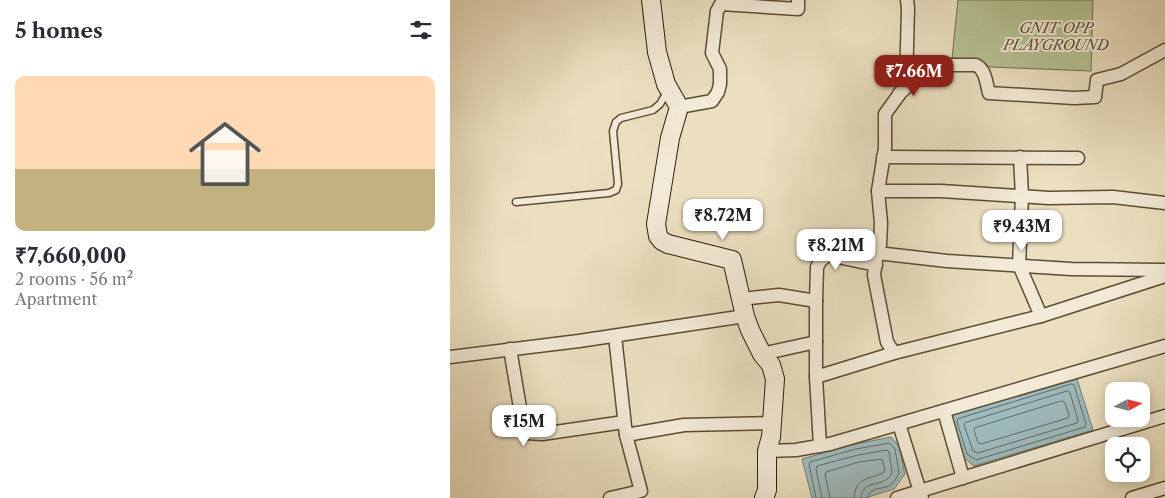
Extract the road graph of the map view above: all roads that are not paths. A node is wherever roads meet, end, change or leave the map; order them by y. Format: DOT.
graph roads {
  1 [pos="651,0"];
  2 [pos="798,0"];
  3 [pos="907,0"];
  4 [pos="1165,50"];
  5 [pos="669,89"];
  6 [pos="899,94"];
  7 [pos="679,107"];
  8 [pos="883,157"];
  9 [pos="1020,157"];
  10 [pos="1078,158"];
  11 [pos="878,191"];
  12 [pos="1022,196"];
  13 [pos="516,202"];
  14 [pos="1165,203"];
  15 [pos="876,259"];
  16 [pos="1020,266"];
  17 [pos="1165,270"];
  18 [pos="1165,276"];
  19 [pos="816,301"];
  20 [pos="743,307"];
  21 [pos="1041,316"];
  22 [pos="616,336"];
  23 [pos="816,342"];
  24 [pos="1165,346"];
  25 [pos="510,349"];
  26 [pos="762,354"];
  27 [pos="894,354"];
  28 [pos="450,357"];
  29 [pos="816,376"];
  30 [pos="944,411"];
  31 [pos="1165,416"];
  32 [pos="772,423"];
  33 [pos="899,424"];
  34 [pos="625,429"];
  35 [pos="820,446"];
  36 [pos="767,451"];
  37 [pos="964,478"];
  38 [pos="1165,488"];
  39 [pos="641,494"];
  40 [pos="921,494"];
  41 [pos="610,498"];
  42 [pos="764,498"];
  43 [pos="897,498"];
  44 [pos="1132,498"];
  1 -- 5 [label="street"];
  2 -- 7 [label="street"];
  3 -- 6 [label="street"];
  4 -- 6 [label="street"];
  5 -- 7 [label="street"];
  5 -- 13 [label="lane"];
  6 -- 8 [label="street"];
  7 -- 20 [label="street"];
  8 -- 9 [label="street"];
  8 -- 11 [label="street"];
  9 -- 10 [label="street"];
  9 -- 12 [label="street"];
  11 -- 12 [label="street"];
  11 -- 15 [label="street"];
  12 -- 14 [label="street"];
  12 -- 16 [label="street"];
  15 -- 16 [label="street"];
  15 -- 19 [label="street"];
  15 -- 27 [label="street"];
  16 -- 17 [label="street"];
  16 -- 21 [label="street"];
  18 -- 21 [label="street"];
  19 -- 20 [label="street"];
  19 -- 23 [label="street"];
  20 -- 22 [label="street"];
  20 -- 26 [label="street"];
  21 -- 27 [label="street"];
  22 -- 25 [label="street"];
  22 -- 34 [label="street"];
  23 -- 26 [label="street"];
  23 -- 29 [label="street"];
  24 -- 30 [label="street"];
  25 -- 28 [label="street"];
  25 -- 34 [label="street"];
  26 -- 32 [label="street"];
  27 -- 29 [label="street"];
  29 -- 35 [label="street"];
  30 -- 33 [label="street"];
  30 -- 37 [label="street"];
  31 -- 37 [label="street"];
  32 -- 34 [label="street"];
  32 -- 36 [label="street"];
  33 -- 35 [label="street"];
  33 -- 40 [label="street"];
  34 -- 39 [label="street"];
  35 -- 36 [label="street"];
  36 -- 42 [label="street"];
  37 -- 40 [label="street"];
  38 -- 44 [label="street"];
  39 -- 41 [label="street"];
  40 -- 43 [label="street"];
}
